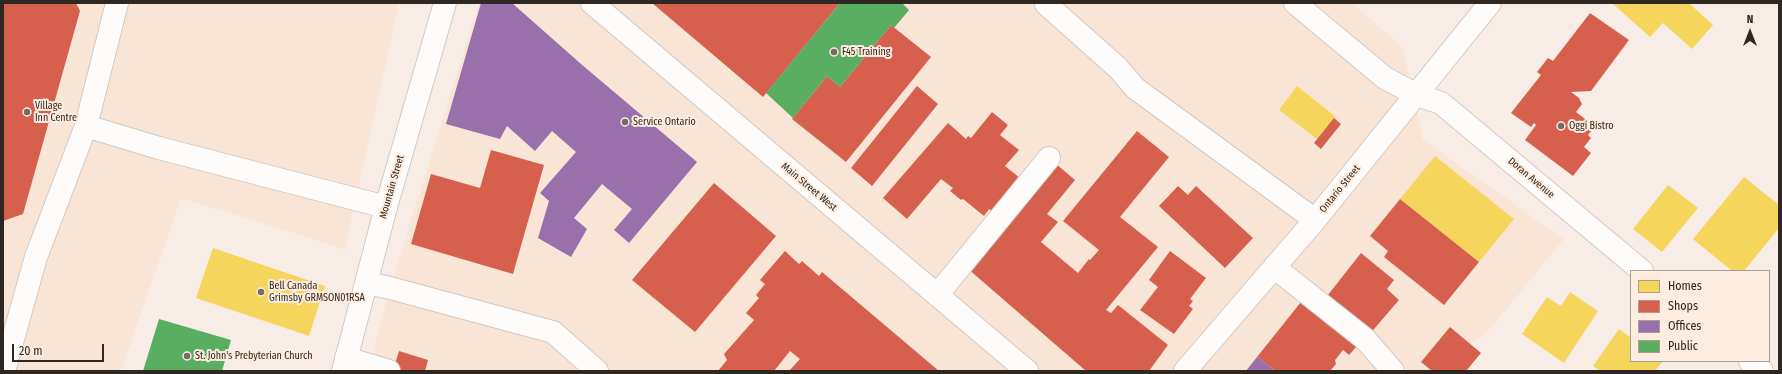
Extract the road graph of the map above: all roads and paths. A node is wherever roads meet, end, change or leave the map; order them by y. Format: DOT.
graph roads {
  1 [pos="117,3"];
  2 [pos="445,3"];
  3 [pos="592,3"];
  4 [pos="1047,3"];
  5 [pos="1295,3"];
  6 [pos="1490,3"];
  7 [pos="1416,94"];
  8 [pos="86,126"];
  9 [pos="1048,158"];
  10 [pos="386,207"];
  11 [pos="1315,220"];
  12 [pos="1274,267"];
  13 [pos="1641,270"];
  14 [pos="367,283"];
  15 [pos="937,295"];
  16 [pos="1751,362"];
  17 [pos="345,364"];
  18 [pos="4,371"];
  19 [pos="389,371"];
  20 [pos="597,371"];
  21 [pos="1027,371"];
  22 [pos="1185,371"];
  23 [pos="1393,371"];
  24 [pos="1762,371"];
  1 -- 8 [label="main road"];
  2 -- 10 [label="main road, Mountain Street"];
  3 -- 15 [label="main road, Main Street West"];
  4 -- 11 [label="main road"];
  5 -- 7 [label="main road, Doran Avenue"];
  6 -- 7 [label="main road, Ontario Street"];
  7 -- 11 [label="main road, Ontario Street"];
  7 -- 13 [label="main road, Doran Avenue"];
  8 -- 10 [label="main road"];
  8 -- 18 [label="main road"];
  9 -- 15 [label="main road"];
  10 -- 14 [label="main road, Mountain Street"];
  11 -- 12 [label="main road, Ontario Street"];
  12 -- 22 [label="main road, Ontario Street"];
  12 -- 23 [label="main road"];
  14 -- 17 [label="main road, Mountain Street"];
  14 -- 20 [label="main road"];
  15 -- 21 [label="main road, Main Street West"];
  16 -- 24 [label="main road"];
  17 -- 19 [label="main road"];
}
